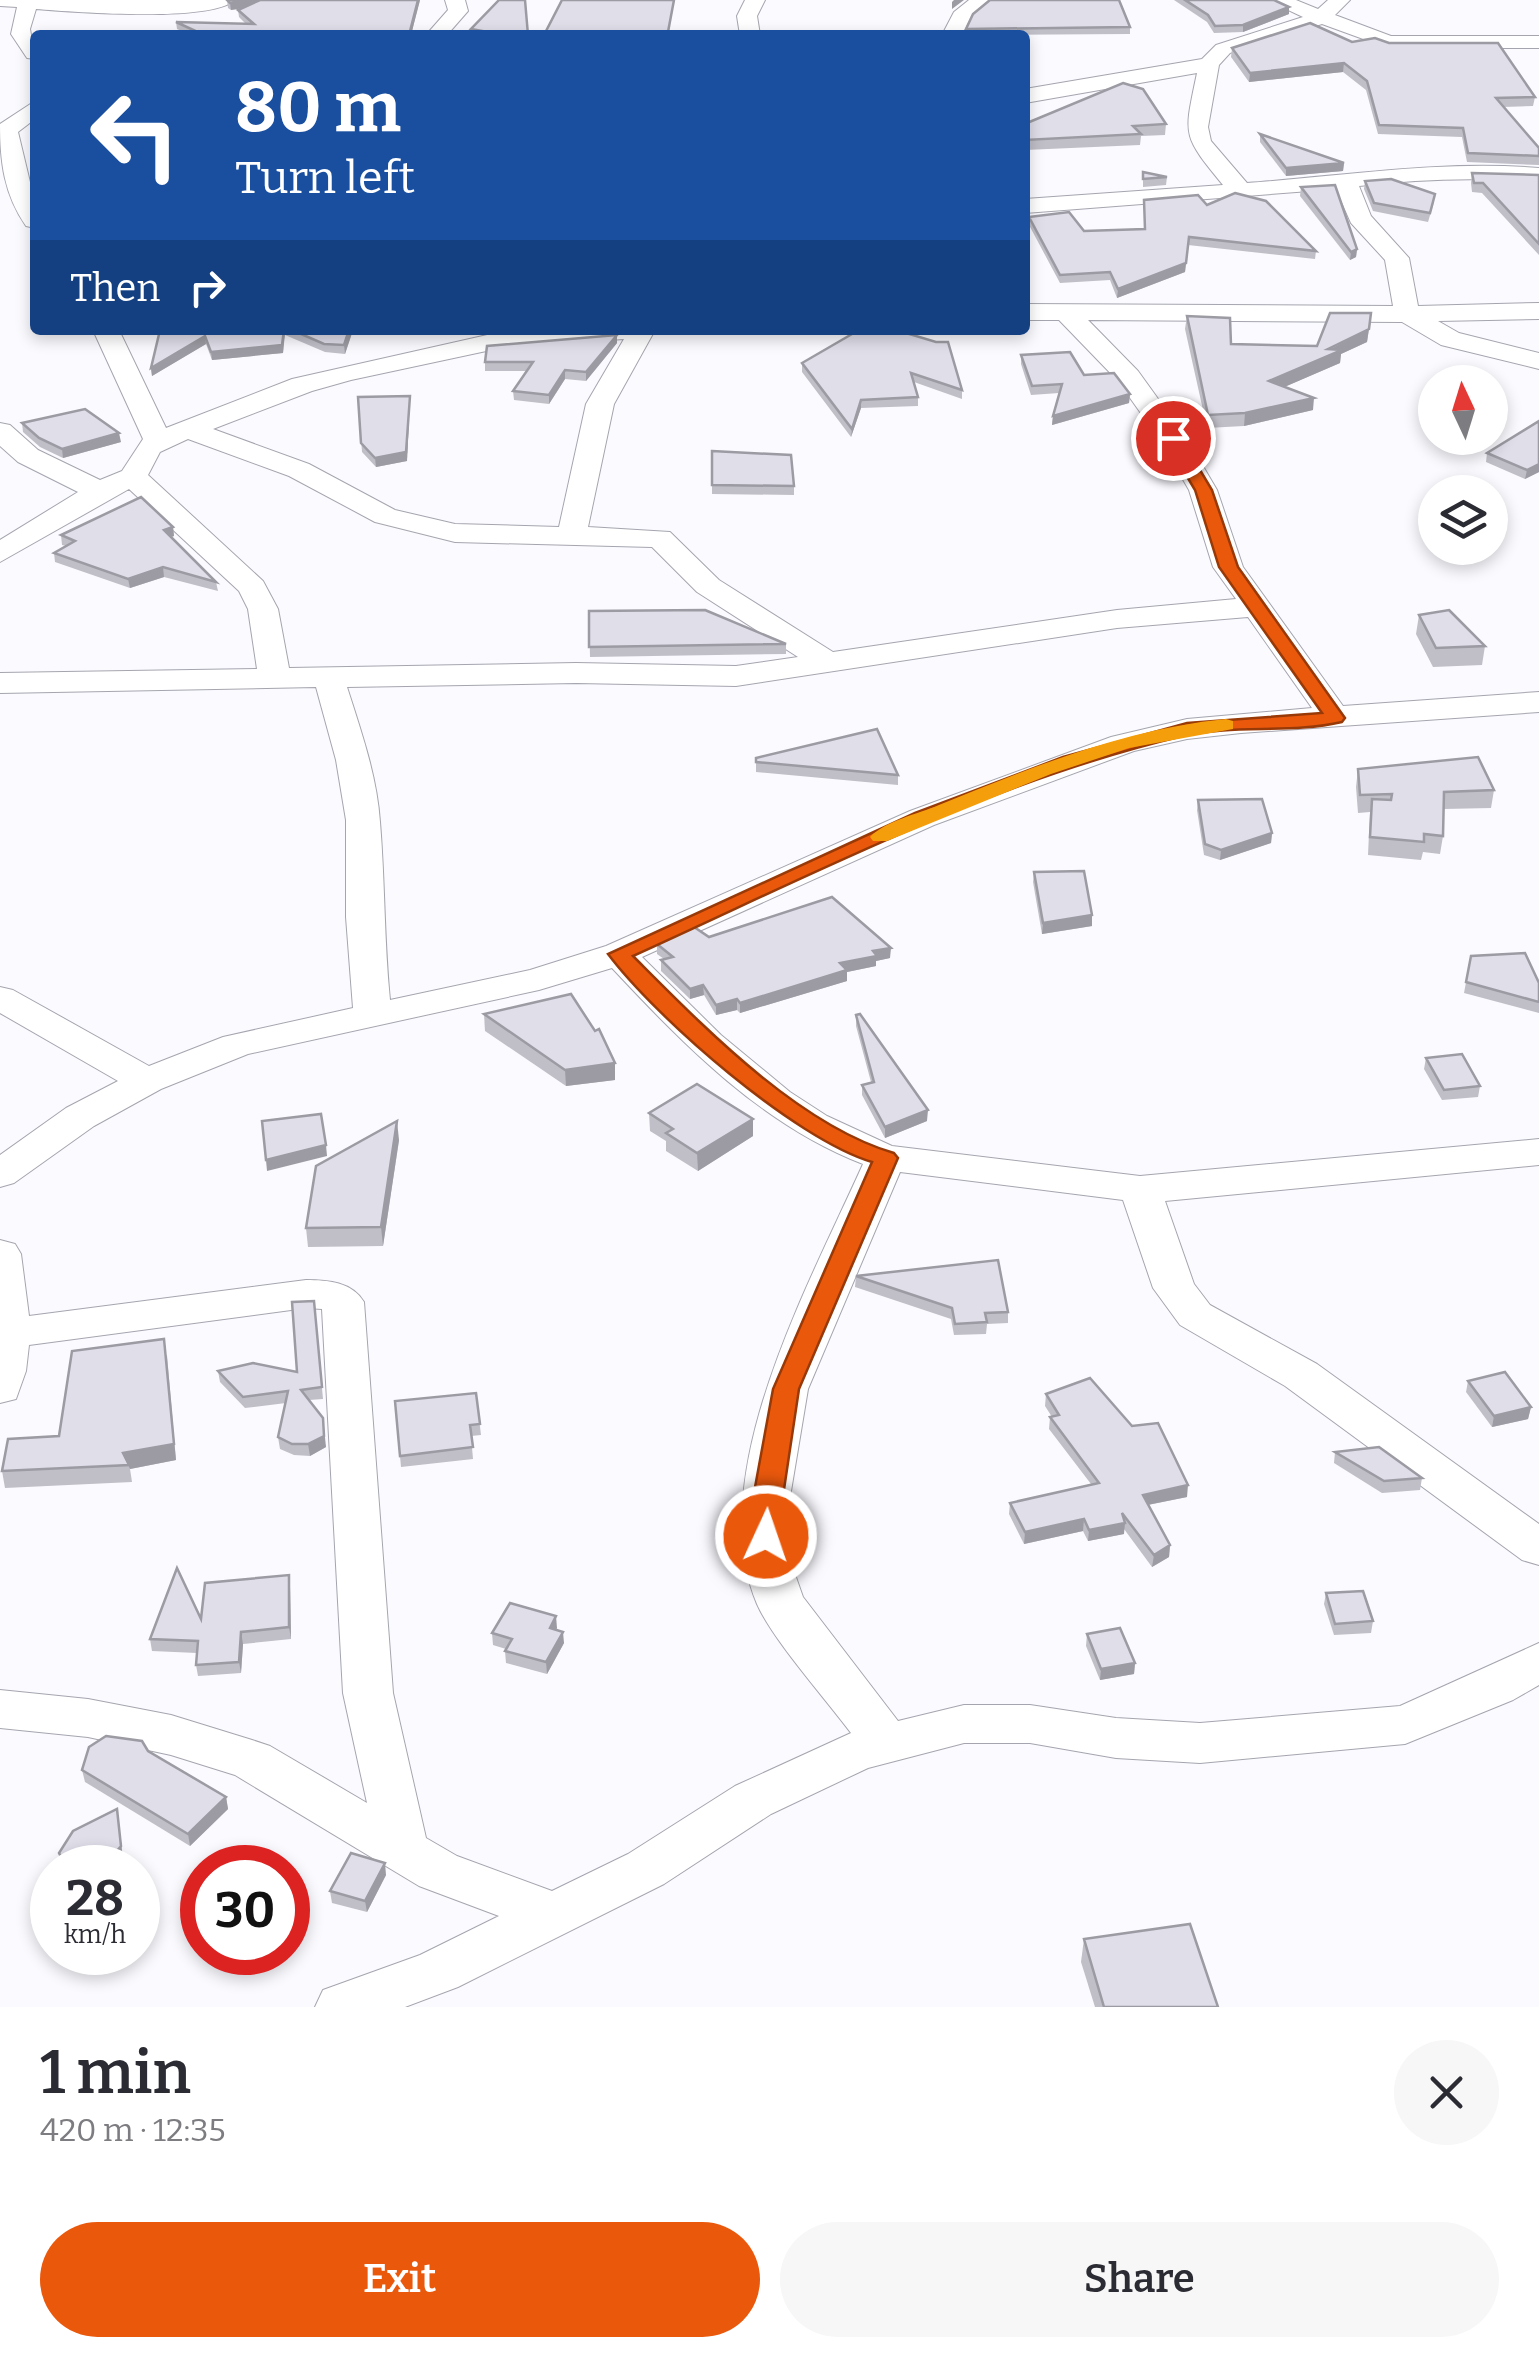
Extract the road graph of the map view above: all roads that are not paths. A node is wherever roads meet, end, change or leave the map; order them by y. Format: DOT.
graph roads {
  1 [pos="0,0"];
  2 [pos="226,0"];
  3 [pos="455,0"];
  4 [pos="755,0"];
  5 [pos="982,0"];
  6 [pos="1276,0"];
  7 [pos="1340,0"];
  8 [pos="29,2"];
  9 [pos="1320,18"];
  10 [pos="441,30"];
  11 [pos="749,30"];
  12 [pos="955,30"];
  13 [pos="1539,42"];
  14 [pos="30,48"];
  15 [pos="1208,64"];
  16 [pos="1030,95"];
  17 [pos="19,113"];
  18 [pos="1539,175"];
  19 [pos="1344,182"];
  20 [pos="1240,190"];
  21 [pos="19,201"];
  22 [pos="1030,206"];
  23 [pos="1539,311"];
  24 [pos="1030,312"];
  25 [pos="1066,312"];
  26 [pos="1407,314"];
  27 [pos="108,335"];
  28 [pos="566,335"];
  29 [pos="639,335"];
  30 [pos="1539,361"];
  31 [pos="188,430"];
  32 [pos="0,431"];
  33 [pos="158,441"];
  34 [pos="133,478"];
  35 [pos="99,491"];
  36 [pos="572,535"];
  37 [pos="0,553"];
  38 [pos="1254,607"];
  39 [pos="826,662"];
  40 [pos="328,675"];
  41 [pos="274,676"];
  42 [pos="0,682"];
  43 [pos="1539,702"];
  44 [pos="1335,718"];
  45 [pos="619,954"];
  46 [pos="0,998"];
  47 [pos="372,1012"];
  48 [pos="146,1081"];
  49 [pos="1539,1152"];
  50 [pos="886,1158"];
  51 [pos="0,1174"];
  52 [pos="1140,1189"];
  53 [pos="0,1254"];
  54 [pos="11,1333"];
  55 [pos="0,1388"];
  56 [pos="1539,1548"];
  57 [pos="1539,1662"];
  58 [pos="0,1709"];
  59 [pos="887,1743"];
  60 [pos="403,1852"];
  61 [pos="551,1913"];
  62 [pos="342,2007"];
  1 -- 8 [label="street"];
  2 -- 8 [label="street"];
  3 -- 10 [label="street"];
  4 -- 11 [label="street"];
  5 -- 12 [label="street"];
  6 -- 9 [label="street"];
  7 -- 9 [label="street"];
  8 -- 14 [label="street"];
  9 -- 13 [label="street"];
  9 -- 15 [label="street"];
  15 -- 16 [label="street"];
  15 -- 20 [label="street"];
  17 -- 21 [label="street"];
  18 -- 19 [label="street"];
  19 -- 20 [label="street"];
  19 -- 26 [label="street"];
  20 -- 22 [label="street"];
  23 -- 26 [label="street"];
  24 -- 25 [label="street"];
  25 -- 26 [label="street"];
  25 -- 38 [label="street"];
  26 -- 30 [label="street"];
  27 -- 33 [label="street"];
  28 -- 31 [label="street"];
  29 -- 36 [label="street"];
  31 -- 33 [label="street"];
  31 -- 36 [label="street"];
  32 -- 35 [label="street"];
  33 -- 34 [label="street"];
  34 -- 35 [label="street"];
  34 -- 41 [label="street"];
  35 -- 37 [label="street"];
  36 -- 39 [label="street"];
  38 -- 39 [label="street"];
  38 -- 44 [label="street"];
  39 -- 40 [label="street"];
  40 -- 41 [label="street"];
  40 -- 47 [label="street"];
  41 -- 42 [label="street"];
  43 -- 44 [label="street"];
  44 -- 45 [label="street"];
  45 -- 47 [label="street"];
  45 -- 50 [label="street"];
  46 -- 48 [label="street"];
  47 -- 48 [label="street"];
  48 -- 51 [label="street"];
  49 -- 52 [label="street"];
  50 -- 52 [label="street"];
  50 -- 59 [label="street"];
  52 -- 56 [label="street"];
  53 -- 54 [label="street"];
  54 -- 55 [label="street"];
  54 -- 60 [label="street"];
  57 -- 59 [label="street"];
  58 -- 60 [label="street"];
  59 -- 61 [label="street"];
  60 -- 61 [label="street"];
  61 -- 62 [label="street"];
}
